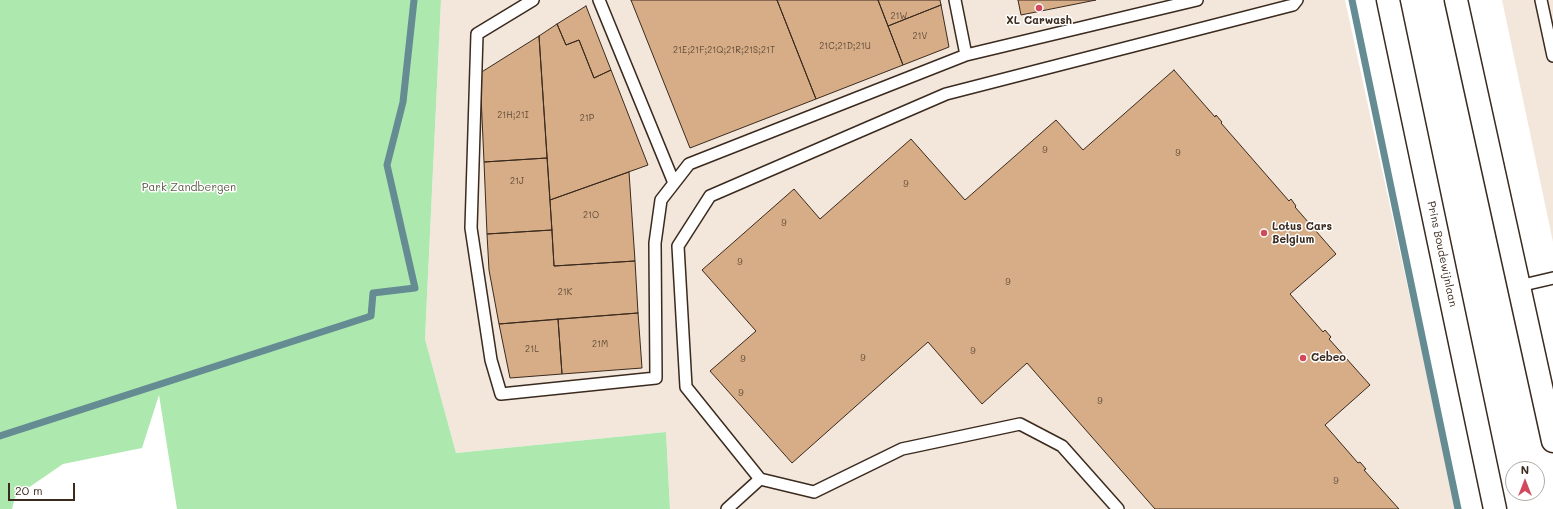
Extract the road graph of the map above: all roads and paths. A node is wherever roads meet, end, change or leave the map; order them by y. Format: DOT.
graph roads {
  1 [pos="533,0"];
  2 [pos="599,0"];
  3 [pos="955,0"];
  4 [pos="1197,0"];
  5 [pos="1297,0"];
  6 [pos="1388,0"];
  7 [pos="1456,0"];
  8 [pos="1541,0"];
  9 [pos="966,55"];
  10 [pos="1553,56"];
  11 [pos="674,183"];
  12 [pos="1553,278"];
  13 [pos="1519,286"];
  14 [pos="1553,441"];
  15 [pos="760,479"];
  16 [pos="727,509"];
  17 [pos="1118,509"];
  18 [pos="1496,509"];
  1 -- 11 [label="lane"];
  2 -- 11 [label="lane"];
  3 -- 9 [label="lane"];
  4 -- 9 [label="lane"];
  5 -- 15 [label="lane"];
  6 -- 18 [label="main road, Prins Boudewijnlaan"];
  7 -- 13 [label="main road"];
  8 -- 10 [label="lane"];
  9 -- 11 [label="lane"];
  12 -- 13 [label="lane"];
  13 -- 14 [label="main road"];
  15 -- 16 [label="lane"];
  15 -- 17 [label="lane"];
}
